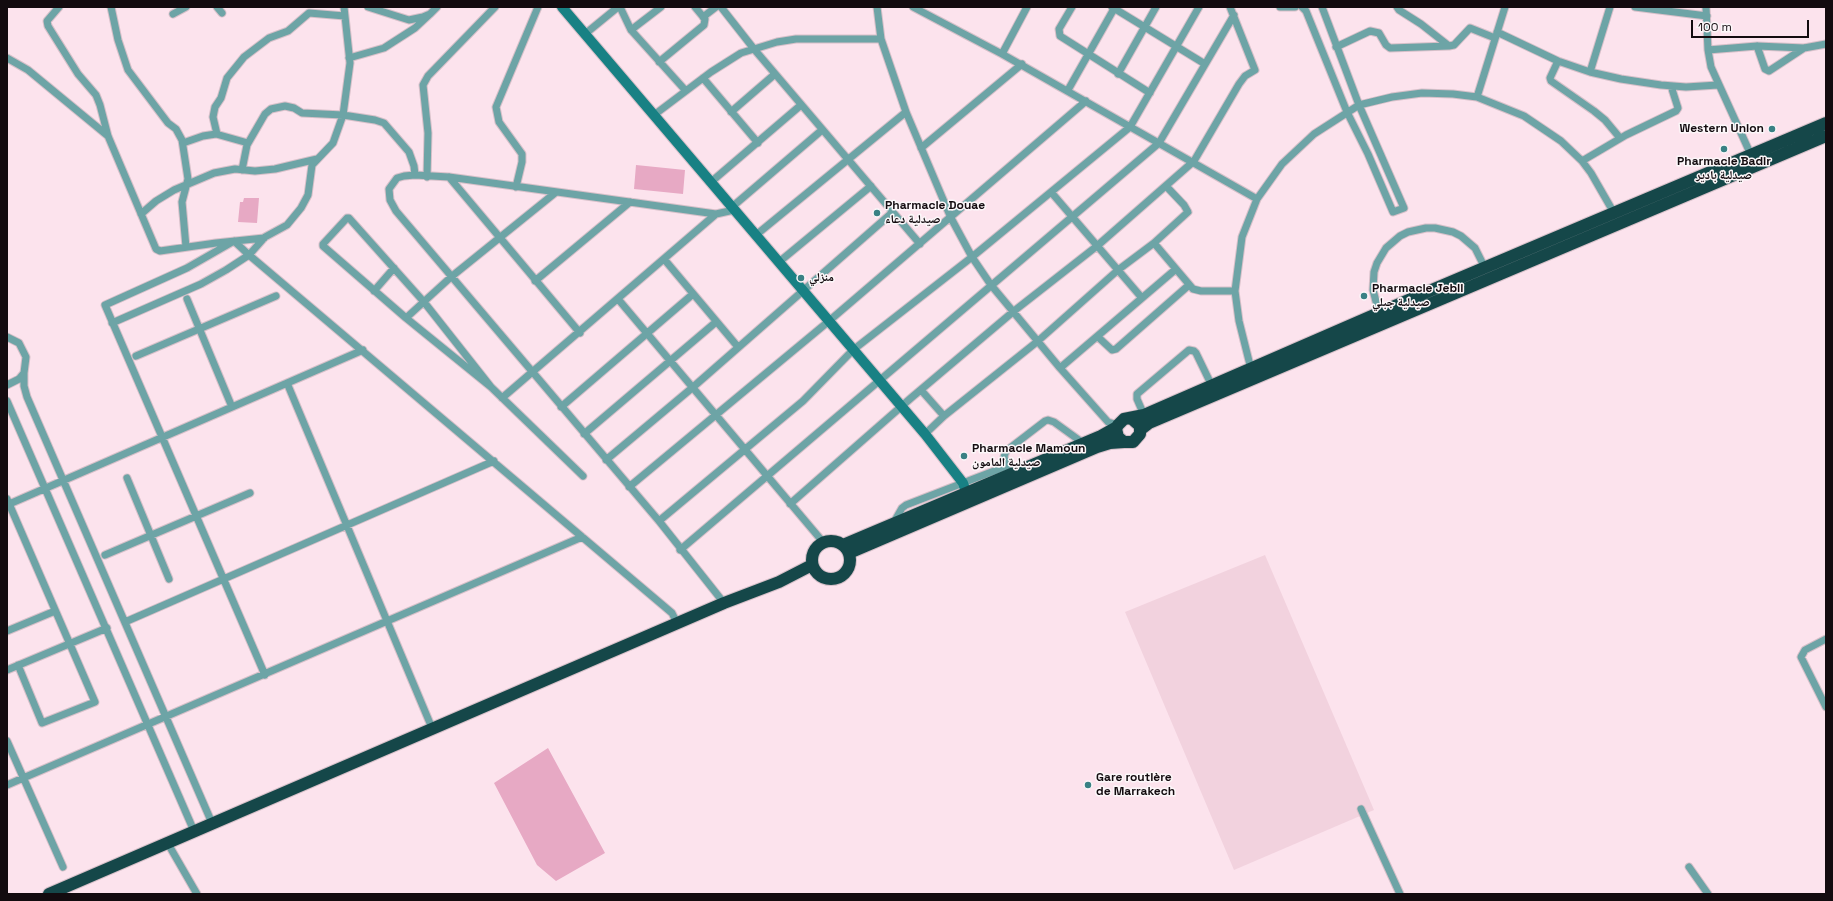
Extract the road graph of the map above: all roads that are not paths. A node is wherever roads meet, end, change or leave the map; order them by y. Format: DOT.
graph roads {
  1 [pos="59,7"];
  2 [pos="111,7"];
  3 [pos="186,7"];
  4 [pos="217,7"];
  5 [pos="344,7"];
  6 [pos="368,7"];
  7 [pos="437,7"];
  8 [pos="496,7"];
  9 [pos="538,7"];
  10 [pos="562,7"];
  11 [pos="619,7"];
  12 [pos="661,7"];
  13 [pos="695,7"];
  14 [pos="716,7"];
  15 [pos="721,7"];
  16 [pos="877,7"];
  17 [pos="913,7"];
  18 [pos="1027,7"];
  19 [pos="1072,7"];
  20 [pos="1156,7"];
  21 [pos="1199,7"];
  22 [pos="1230,7"];
  23 [pos="1280,7"];
  24 [pos="1294,7"];
  25 [pos="1302,7"];
  26 [pos="1322,7"];
  27 [pos="1397,7"];
  28 [pos="1506,7"];
  29 [pos="1610,7"];
  30 [pos="1635,7"];
  31 [pos="1706,7"];
  32 [pos="1114,8"];
  33 [pos="308,10"];
  34 [pos="173,14"];
  35 [pos="222,14"];
  36 [pos="430,14"];
  37 [pos="1234,15"];
  38 [pos="345,16"];
  39 [pos="1707,16"];
  40 [pos="703,17"];
  41 [pos="1144,27"];
  42 [pos="631,30"];
  43 [pos="585,34"];
  44 [pos="1496,35"];
  45 [pos="881,39"];
  46 [pos="1826,44"];
  47 [pos="1176,46"];
  48 [pos="1449,46"];
  49 [pos="1757,46"];
  50 [pos="1336,47"];
  51 [pos="1804,48"];
  52 [pos="754,49"];
  53 [pos="1708,50"];
  54 [pos="1002,54"];
  55 [pos="1088,54"];
  56 [pos="7,58"];
  57 [pos="349,58"];
  58 [pos="1558,61"];
  59 [pos="659,62"];
  60 [pos="1022,64"];
  61 [pos="1205,64"];
  62 [pos="1590,72"];
  63 [pos="775,74"];
  64 [pos="1118,74"];
  65 [pos="703,78"];
  66 [pos="1718,85"];
  67 [pos="1671,86"];
  68 [pos="1068,90"];
  69 [pos="686,91"];
  70 [pos="1150,93"];
  71 [pos="1477,96"];
  72 [pos="1086,101"];
  73 [pos="801,104"];
  74 [pos="1358,105"];
  75 [pos="731,112"];
  76 [pos="906,112"];
  77 [pos="1347,112"];
  78 [pos="343,115"];
  79 [pos="654,115"];
  80 [pos="1826,123"];
  81 [pos="1130,126"];
  82 [pos="822,130"];
  83 [pos="217,134"];
  84 [pos="108,136"];
  85 [pos="1826,136"];
  86 [pos="1620,138"];
  87 [pos="183,143"];
  88 [pos="248,143"];
  89 [pos="758,143"];
  90 [pos="1159,143"];
  91 [pos="921,148"];
  92 [pos="1750,155"];
  93 [pos="317,159"];
  94 [pos="848,159"];
  95 [pos="1194,161"];
  96 [pos="1582,161"];
  97 [pos="242,170"];
  98 [pos="415,175"];
  99 [pos="427,177"];
  100 [pos="449,177"];
  101 [pos="711,182"];
  102 [pos="187,183"];
  103 [pos="871,186"];
  104 [pos="1166,186"];
  105 [pos="516,187"];
  106 [pos="1051,192"];
  107 [pos="555,193"];
  108 [pos="1257,199"];
  109 [pos="630,202"];
  110 [pos="733,208"];
  111 [pos="893,212"];
  112 [pos="1614,213"];
  113 [pos="141,214"];
  114 [pos="716,214"];
  115 [pos="1072,217"];
  116 [pos="951,218"];
  117 [pos="756,235"];
  118 [pos="500,236"];
  119 [pos="264,238"];
  120 [pos="234,241"];
  121 [pos="1154,243"];
  122 [pos="920,244"];
  123 [pos="1096,246"];
  124 [pos="186,247"];
  125 [pos="249,255"];
  126 [pos="972,257"];
  127 [pos="664,259"];
  128 [pos="779,262"];
  129 [pos="394,268"];
  130 [pos="1176,268"];
  131 [pos="1485,268"];
  132 [pos="1118,270"];
  133 [pos="451,277"];
  134 [pos="535,281"];
  135 [pos="991,285"];
  136 [pos="1189,285"];
  137 [pos="802,290"];
  138 [pos="374,291"];
  139 [pos="1235,291"];
  140 [pos="693,294"];
  141 [pos="276,296"];
  142 [pos="1142,298"];
  143 [pos="187,299"];
  144 [pos="618,299"];
  145 [pos="424,302"];
  146 [pos="1014,311"];
  147 [pos="1379,313"];
  148 [pos="406,318"];
  149 [pos="829,321"];
  150 [pos="716,322"];
  151 [pos="112,323"];
  152 [pos="199,329"];
  153 [pos="580,332"];
  154 [pos="647,334"];
  155 [pos="7,337"];
  156 [pos="1098,337"];
  157 [pos="1038,341"];
  158 [pos="738,347"];
  159 [pos="363,350"];
  160 [pos="853,350"];
  161 [pos="136,356"];
  162 [pos="670,362"];
  163 [pos="1060,368"];
  164 [pos="1251,369"];
  165 [pos="24,372"];
  166 [pos="532,373"];
  167 [pos="879,380"];
  168 [pos="287,383"];
  169 [pos="7,385"];
  170 [pos="1212,386"];
  171 [pos="491,387"];
  172 [pos="692,388"];
  173 [pos="921,390"];
  174 [pos="502,398"];
  175 [pos="7,401"];
  176 [pos="232,407"];
  177 [pos="561,407"];
  178 [pos="902,407"];
  179 [pos="1144,415"];
  180 [pos="716,416"];
  181 [pos="944,416"];
  182 [pos="1132,419"];
  183 [pos="1117,426"];
  184 [pos="1140,430"];
  185 [pos="584,434"];
  186 [pos="925,434"];
  187 [pos="162,438"];
  188 [pos="1124,442"];
  189 [pos="1083,443"];
  190 [pos="744,449"];
  191 [pos="606,460"];
  192 [pos="494,461"];
  193 [pos="583,476"];
  194 [pos="766,476"];
  195 [pos="127,478"];
  196 [pos="64,480"];
  197 [pos="629,487"];
  198 [pos="45,488"];
  199 [pos="965,488"];
  200 [pos="250,493"];
  201 [pos="8,503"];
  202 [pos="790,504"];
  203 [pos="196,516"];
  204 [pos="658,521"];
  205 [pos="348,526"];
  206 [pos="151,535"];
  207 [pos="582,537"];
  208 [pos="823,542"];
  209 [pos="846,549"];
  210 [pos="680,550"];
  211 [pos="104,555"];
  212 [pos="814,569"];
  213 [pos="169,579"];
  214 [pos="224,580"];
  215 [pos="724,603"];
  216 [pos="55,611"];
  217 [pos="388,621"];
  218 [pos="125,622"];
  219 [pos="677,623"];
  220 [pos="107,628"];
  221 [pos="7,631"];
  222 [pos="1826,639"];
  223 [pos="70,644"];
  224 [pos="18,665"];
  225 [pos="7,670"];
  226 [pos="265,675"];
  227 [pos="1825,705"];
  228 [pos="167,718"];
  229 [pos="148,726"];
  230 [pos="432,728"];
  231 [pos="7,741"];
  232 [pos="23,778"];
  233 [pos="7,785"];
  234 [pos="1361,809"];
  235 [pos="212,823"];
  236 [pos="194,831"];
  237 [pos="167,842"];
  238 [pos="64,867"];
  239 [pos="1689,868"];
  240 [pos="49,894"];
  241 [pos="197,894"];
  242 [pos="1400,894"];
  243 [pos="1708,894"];
  1 -- 84 [label="street"];
  2 -- 87 [label="street"];
  3 -- 34 [label="street"];
  4 -- 35 [label="street"];
  5 -- 38 [label="street"];
  6 -- 36 [label="street"];
  7 -- 36 [label="street"];
  8 -- 99 [label="street"];
  9 -- 105 [label="street"];
  10 -- 43 [label="street"];
  11 -- 42 [label="street"];
  11 -- 43 [label="street"];
  12 -- 42 [label="street"];
  13 -- 40 [label="street"];
  14 -- 40 [label="street"];
  15 -- 52 [label="street"];
  16 -- 45 [label="street"];
  17 -- 54 [label="street"];
  18 -- 54 [label="street"];
  19 -- 55 [label="street"];
  20 -- 41 [label="street"];
  21 -- 47 [label="street"];
  22 -- 37 [label="street"];
  23 -- 24 [label="street"];
  25 -- 77 [label="street"];
  26 -- 50 [label="street"];
  27 -- 48 [label="street"];
  28 -- 44 [label="street"];
  29 -- 62 [label="street"];
  30 -- 39 [label="street"];
  31 -- 39 [label="street"];
  32 -- 41 [label="street"];
  32 -- 55 [label="street"];
  33 -- 38 [label="street"];
  33 -- 83 [label="street"];
  36 -- 57 [label="street"];
  37 -- 61 [label="street"];
  37 -- 95 [label="street"];
  38 -- 57 [label="street"];
  39 -- 53 [label="street"];
  40 -- 59 [label="street"];
  41 -- 47 [label="street"];
  41 -- 64 [label="street"];
  42 -- 59 [label="street"];
  43 -- 79 [label="street"];
  44 -- 48 [label="street"];
  44 -- 58 [label="street"];
  44 -- 71 [label="street"];
  45 -- 52 [label="street"];
  45 -- 76 [label="street"];
  46 -- 51 [label="street"];
  47 -- 61 [label="street"];
  47 -- 70 [label="street"];
  48 -- 50 [label="street"];
  49 -- 51 [label="street"];
  49 -- 51 [label="street"];
  49 -- 53 [label="street"];
  50 -- 74 [label="street"];
  52 -- 63 [label="street"];
  52 -- 65 [label="street"];
  53 -- 66 [label="street"];
  54 -- 60 [label="street"];
  55 -- 64 [label="street"];
  55 -- 68 [label="street"];
  56 -- 84 [label="street"];
  57 -- 78 [label="street"];
  58 -- 62 [label="street"];
  58 -- 86 [label="street"];
  59 -- 69 [label="street"];
  60 -- 68 [label="street"];
  60 -- 91 [label="street"];
  61 -- 90 [label="street"];
  62 -- 67 [label="street"];
  63 -- 73 [label="street"];
  63 -- 75 [label="street"];
  64 -- 70 [label="street"];
  65 -- 69 [label="street"];
  65 -- 75 [label="street"];
  66 -- 67 [label="street"];
  66 -- 92 [label="street"];
  67 -- 86 [label="street"];
  68 -- 72 [label="street"];
  69 -- 79 [label="street"];
  70 -- 81 [label="street"];
  71 -- 74 [label="street"];
  71 -- 96 [label="street"];
  72 -- 81 [label="street"];
  72 -- 116 [label="street"];
  73 -- 82 [label="street"];
  73 -- 89 [label="street"];
  74 -- 77 [label="street"];
  74 -- 77 [label="street"];
  75 -- 89 [label="street"];
  76 -- 91 [label="street"];
  76 -- 94 [label="street"];
  77 -- 108 [label="street"];
  78 -- 88 [label="street"];
  78 -- 93 [label="street"];
  78 -- 98 [label="street"];
  79 -- 101 [label="street"];
  80 -- 92 [label="highway"];
  81 -- 90 [label="street"];
  81 -- 106 [label="street"];
  82 -- 94 [label="street"];
  82 -- 110 [label="street"];
  83 -- 87 [label="street"];
  83 -- 88 [label="street"];
  84 -- 113 [label="street"];
  85 -- 184 [label="highway"];
  86 -- 96 [label="street"];
  87 -- 102 [label="street"];
  88 -- 97 [label="street"];
  89 -- 101 [label="street"];
  90 -- 95 [label="street"];
  90 -- 115 [label="street"];
  91 -- 116 [label="street"];
  92 -- 112 [label="highway"];
  93 -- 97 [label="street"];
  93 -- 119 [label="street"];
  94 -- 103 [label="street"];
  94 -- 117 [label="street"];
  95 -- 104 [label="street"];
  95 -- 108 [label="street"];
  96 -- 112 [label="street"];
  97 -- 102 [label="street"];
  98 -- 99 [label="street"];
  98 -- 133 [label="street"];
  99 -- 100 [label="street"];
  100 -- 105 [label="street"];
  100 -- 118 [label="street"];
  101 -- 110 [label="street"];
  102 -- 113 [label="street"];
  102 -- 124 [label="street"];
  103 -- 111 [label="street"];
  103 -- 128 [label="street"];
  104 -- 121 [label="street"];
  104 -- 123 [label="street"];
  105 -- 107 [label="street"];
  106 -- 115 [label="street"];
  106 -- 126 [label="street"];
  107 -- 109 [label="street"];
  107 -- 118 [label="street"];
  108 -- 139 [label="street"];
  109 -- 114 [label="street"];
  109 -- 134 [label="street"];
  110 -- 114 [label="street"];
  110 -- 117 [label="street"];
  111 -- 122 [label="street"];
  111 -- 137 [label="street"];
  112 -- 131 [label="highway"];
  113 -- 124 [label="street"];
  114 -- 127 [label="street"];
  115 -- 123 [label="street"];
  115 -- 135 [label="street"];
  116 -- 122 [label="street"];
  116 -- 126 [label="street"];
  117 -- 128 [label="street"];
  118 -- 133 [label="street"];
  118 -- 134 [label="street"];
  119 -- 120 [label="street"];
  119 -- 125 [label="street"];
  120 -- 124 [label="street"];
  120 -- 125 [label="street"];
  120 -- 151 [label="street"];
  121 -- 130 [label="street"];
  121 -- 132 [label="street"];
  122 -- 149 [label="street"];
  123 -- 132 [label="street"];
  123 -- 146 [label="street"];
  125 -- 151 [label="street"];
  125 -- 159 [label="street"];
  126 -- 135 [label="street"];
  126 -- 160 [label="street"];
  127 -- 140 [label="street"];
  127 -- 144 [label="street"];
  128 -- 137 [label="street"];
  129 -- 138 [label="street"];
  129 -- 138 [label="street"];
  129 -- 145 [label="street"];
  130 -- 136 [label="street"];
  130 -- 142 [label="street"];
  131 -- 147 [label="highway"];
  131 -- 147 [label="street"];
  132 -- 142 [label="street"];
  132 -- 157 [label="street"];
  133 -- 145 [label="street"];
  133 -- 166 [label="street"];
  134 -- 153 [label="street"];
  135 -- 146 [label="street"];
  135 -- 167 [label="street"];
  136 -- 139 [label="street"];
  136 -- 156 [label="street"];
  137 -- 149 [label="street"];
  137 -- 158 [label="street"];
  138 -- 148 [label="street"];
  139 -- 164 [label="street"];
  140 -- 150 [label="street"];
  140 -- 154 [label="street"];
  141 -- 152 [label="street"];
  142 -- 156 [label="street"];
  143 -- 152 [label="street"];
  144 -- 153 [label="street"];
  144 -- 154 [label="street"];
  145 -- 148 [label="street"];
  145 -- 171 [label="street"];
  146 -- 157 [label="street"];
  146 -- 173 [label="street"];
  147 -- 164 [label="highway"];
  148 -- 171 [label="street"];
  149 -- 160 [label="street"];
  149 -- 180 [label="street"];
  150 -- 158 [label="street"];
  150 -- 162 [label="street"];
  151 -- 187 [label="street"];
  152 -- 161 [label="street"];
  152 -- 176 [label="street"];
  153 -- 166 [label="street"];
  154 -- 162 [label="street"];
  154 -- 177 [label="street"];
  155 -- 165 [label="street"];
  156 -- 163 [label="street"];
  157 -- 163 [label="street"];
  157 -- 181 [label="street"];
  158 -- 172 [label="street"];
  159 -- 168 [label="street"];
  159 -- 192 [label="street"];
  160 -- 167 [label="street"];
  160 -- 190 [label="street"];
  162 -- 172 [label="street"];
  162 -- 185 [label="street"];
  163 -- 183 [label="street"];
  164 -- 170 [label="highway"];
  165 -- 169 [label="street"];
  165 -- 196 [label="street"];
  166 -- 174 [label="street"];
  166 -- 177 [label="street"];
  167 -- 178 [label="street"];
  167 -- 194 [label="street"];
  168 -- 176 [label="street"];
  168 -- 205 [label="street"];
  170 -- 179 [label="highway"];
  170 -- 179 [label="street"];
  171 -- 174 [label="street"];
  172 -- 180 [label="street"];
  172 -- 191 [label="street"];
  173 -- 178 [label="street"];
  173 -- 181 [label="street"];
  174 -- 193 [label="street"];
  175 -- 198 [label="street"];
  176 -- 187 [label="street"];
  177 -- 185 [label="street"];
  178 -- 186 [label="street"];
  178 -- 202 [label="street"];
  179 -- 182 [label="highway"];
  180 -- 190 [label="street"];
  180 -- 197 [label="street"];
  181 -- 186 [label="street"];
  182 -- 183 [label="highway"];
  182 -- 184 [label="highway"];
  183 -- 188 [label="highway"];
  183 -- 189 [label="highway"];
  184 -- 188 [label="highway"];
  185 -- 191 [label="street"];
  186 -- 199 [label="street"];
  187 -- 196 [label="street"];
  187 -- 203 [label="street"];
  188 -- 209 [label="highway"];
  189 -- 199 [label="highway"];
  189 -- 199 [label="street"];
  190 -- 194 [label="street"];
  190 -- 204 [label="street"];
  191 -- 197 [label="street"];
  192 -- 205 [label="street"];
  192 -- 207 [label="street"];
  194 -- 202 [label="street"];
  194 -- 210 [label="street"];
  195 -- 206 [label="street"];
  196 -- 198 [label="street"];
  196 -- 218 [label="street"];
  197 -- 204 [label="street"];
  198 -- 201 [label="street"];
  198 -- 220 [label="street"];
  199 -- 209 [label="highway"];
  200 -- 203 [label="street"];
  201 -- 216 [label="street"];
  202 -- 208 [label="street"];
  203 -- 206 [label="street"];
  203 -- 214 [label="street"];
  204 -- 210 [label="street"];
  205 -- 214 [label="street"];
  205 -- 217 [label="street"];
  206 -- 211 [label="street"];
  206 -- 213 [label="street"];
  207 -- 217 [label="street"];
  207 -- 219 [label="street"];
  208 -- 209 [label="highway"];
  208 -- 212 [label="highway"];
  209 -- 212 [label="highway"];
  210 -- 215 [label="street"];
  212 -- 215 [label="highway"];
  214 -- 218 [label="street"];
  214 -- 226 [label="street"];
  215 -- 219 [label="highway"];
  216 -- 221 [label="street"];
  216 -- 223 [label="street"];
  217 -- 226 [label="street"];
  217 -- 230 [label="street"];
  218 -- 228 [label="street"];
  219 -- 230 [label="highway"];
  220 -- 223 [label="street"];
  220 -- 229 [label="street"];
  222 -- 227 [label="street"];
  223 -- 224 [label="street"];
  223 -- 224 [label="street"];
  224 -- 225 [label="street"];
  226 -- 228 [label="street"];
  228 -- 229 [label="street"];
  228 -- 235 [label="street"];
  229 -- 232 [label="street"];
  229 -- 236 [label="street"];
  230 -- 235 [label="highway"];
  231 -- 232 [label="street"];
  232 -- 233 [label="street"];
  232 -- 238 [label="street"];
  234 -- 242 [label="street"];
  235 -- 236 [label="highway"];
  236 -- 237 [label="highway"];
  237 -- 240 [label="highway"];
  237 -- 241 [label="street"];
  239 -- 243 [label="street"];
}
